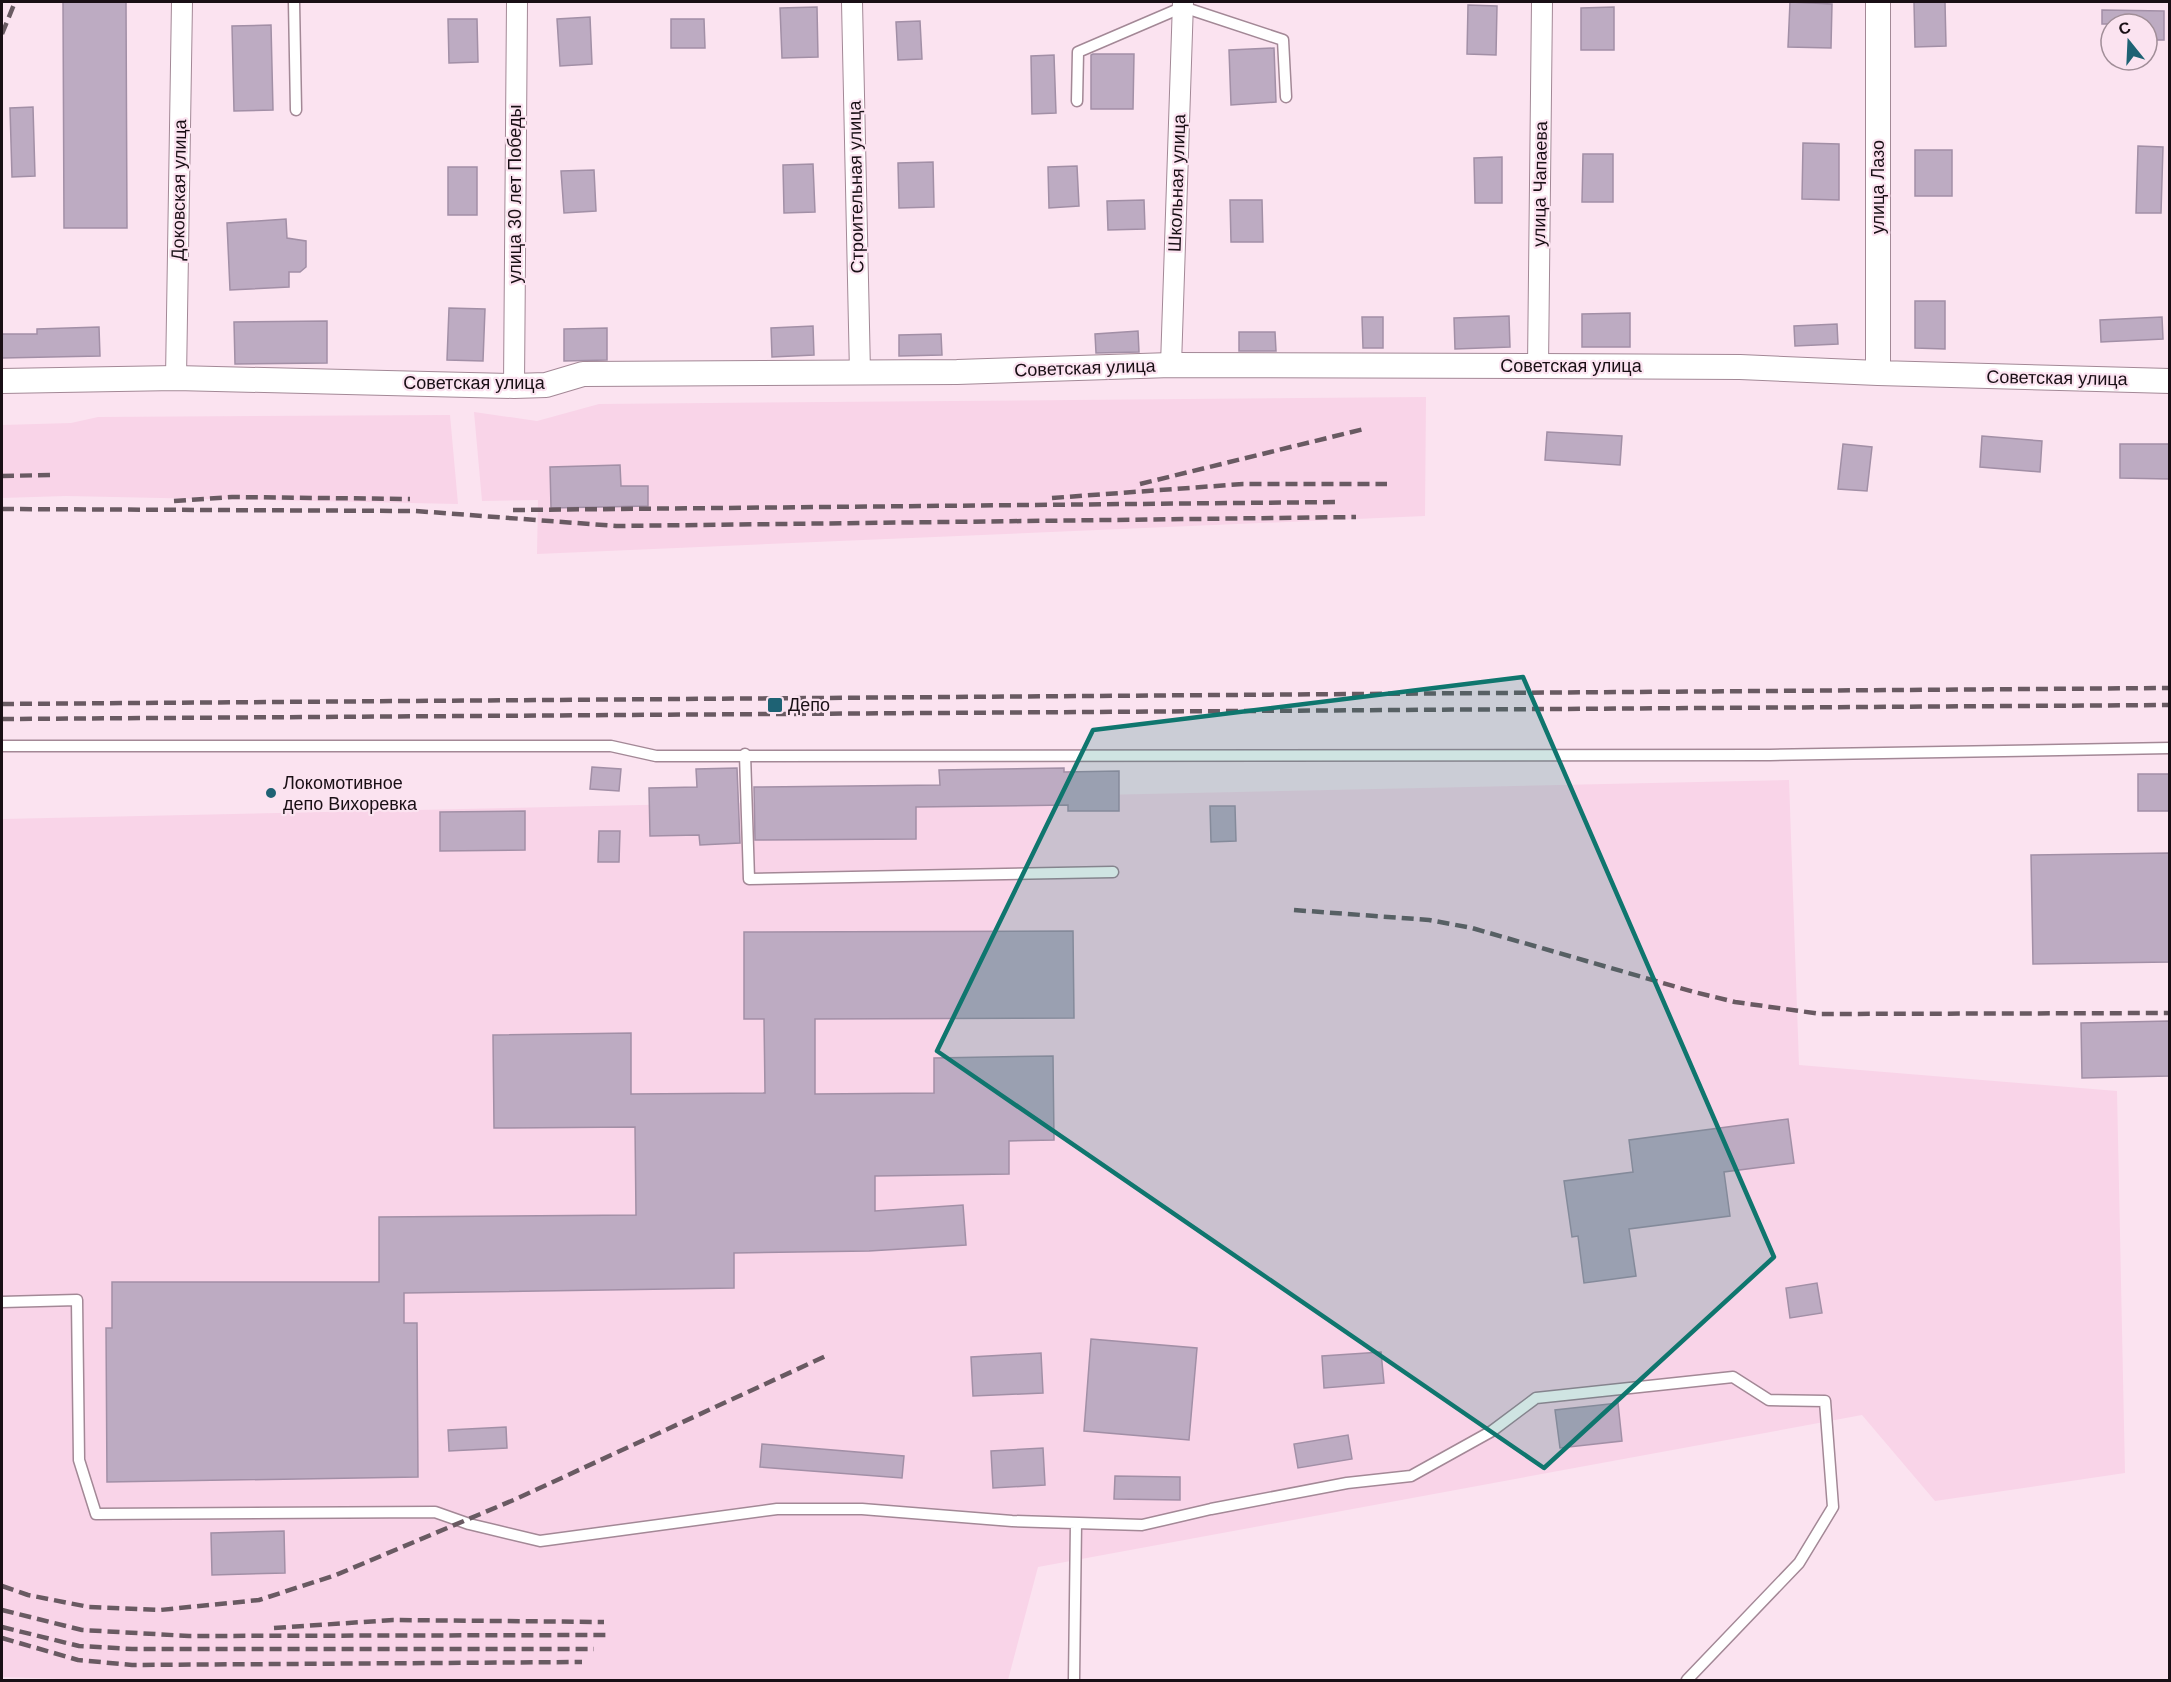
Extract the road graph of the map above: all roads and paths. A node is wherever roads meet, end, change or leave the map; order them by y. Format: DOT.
graph roads {
  1 [pos="183,2"];
  2 [pos="294,2"];
  3 [pos="517,2"];
  4 [pos="852,2"];
  5 [pos="1542,2"];
  6 [pos="1878,2"];
  7 [pos="1183,4"];
  8 [pos="1286,97"];
  9 [pos="1077,101"];
  10 [pos="296,110"];
  11 [pos="1171,365"];
  12 [pos="1538,366"];
  13 [pos="860,373"];
  14 [pos="1878,373"];
  15 [pos="176,378"];
  16 [pos="2,381"];
  17 [pos="2169,381"];
  18 [pos="514,386"];
  19 [pos="2,746"];
  20 [pos="2169,748"];
  21 [pos="745,754"];
  22 [pos="1113,872"];
  23 [pos="2,1302"];
  24 [pos="1076,1523"];
  25 [pos="1074,1680"];
  26 [pos="1687,1680"];
  1 -- 15 [label="street, Доковская улица"];
  2 -- 10 [label="lane"];
  3 -- 18 [label="street, улица 30 лет Победы"];
  4 -- 13 [label="street, Строительная улица"];
  5 -- 12 [label="street, улица Чапаева"];
  6 -- 14 [label="street, улица Лазо"];
  7 -- 8 [label="lane"];
  7 -- 9 [label="lane"];
  7 -- 11 [label="street, Школьная улица"];
  11 -- 12 [label="street, Советская улица"];
  11 -- 13 [label="street, Советская улица"];
  12 -- 14 [label="street, Советская улица"];
  13 -- 18 [label="street, Советская улица"];
  14 -- 17 [label="street, Советская улица"];
  15 -- 16 [label="street, Советская улица"];
  15 -- 18 [label="street, Советская улица"];
  19 -- 21 [label="lane"];
  20 -- 21 [label="lane"];
  21 -- 22 [label="lane"];
  23 -- 24 [label="lane"];
  24 -- 25 [label="lane"];
  24 -- 26 [label="lane"];
}
